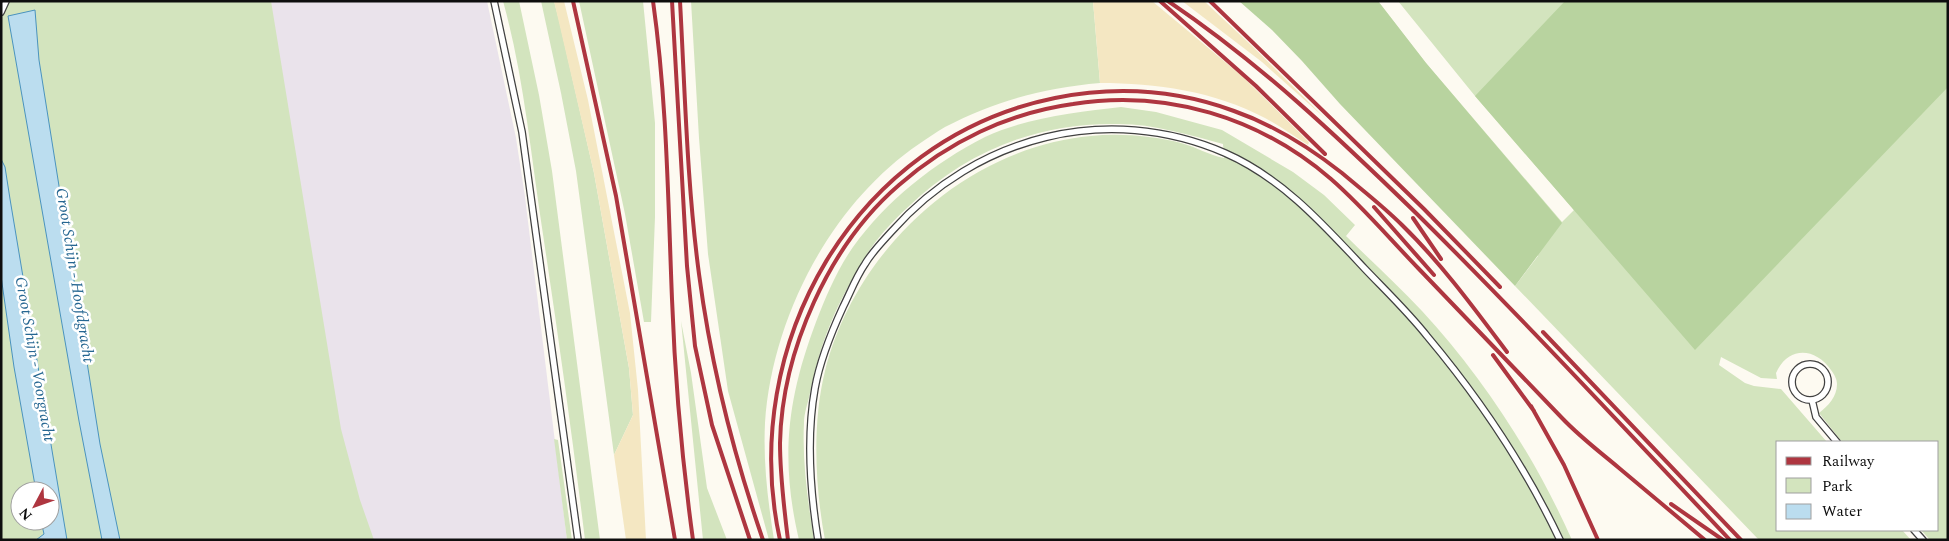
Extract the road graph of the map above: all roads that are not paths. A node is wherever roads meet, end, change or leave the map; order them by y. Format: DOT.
graph roads {
  1 [pos="6,1"];
  2 [pos="494,1"];
  3 [pos="1,12"];
  4 [pos="1812,400"];
  5 [pos="1836,441"];
  6 [pos="578,540"];
  7 [pos="818,540"];
  8 [pos="1560,540"];
  1 -- 3 [label="lane"];
  2 -- 6 [label="lane"];
  4 -- 4 [label="lane"];
  4 -- 5 [label="lane"];
  7 -- 8 [label="lane"];
}
